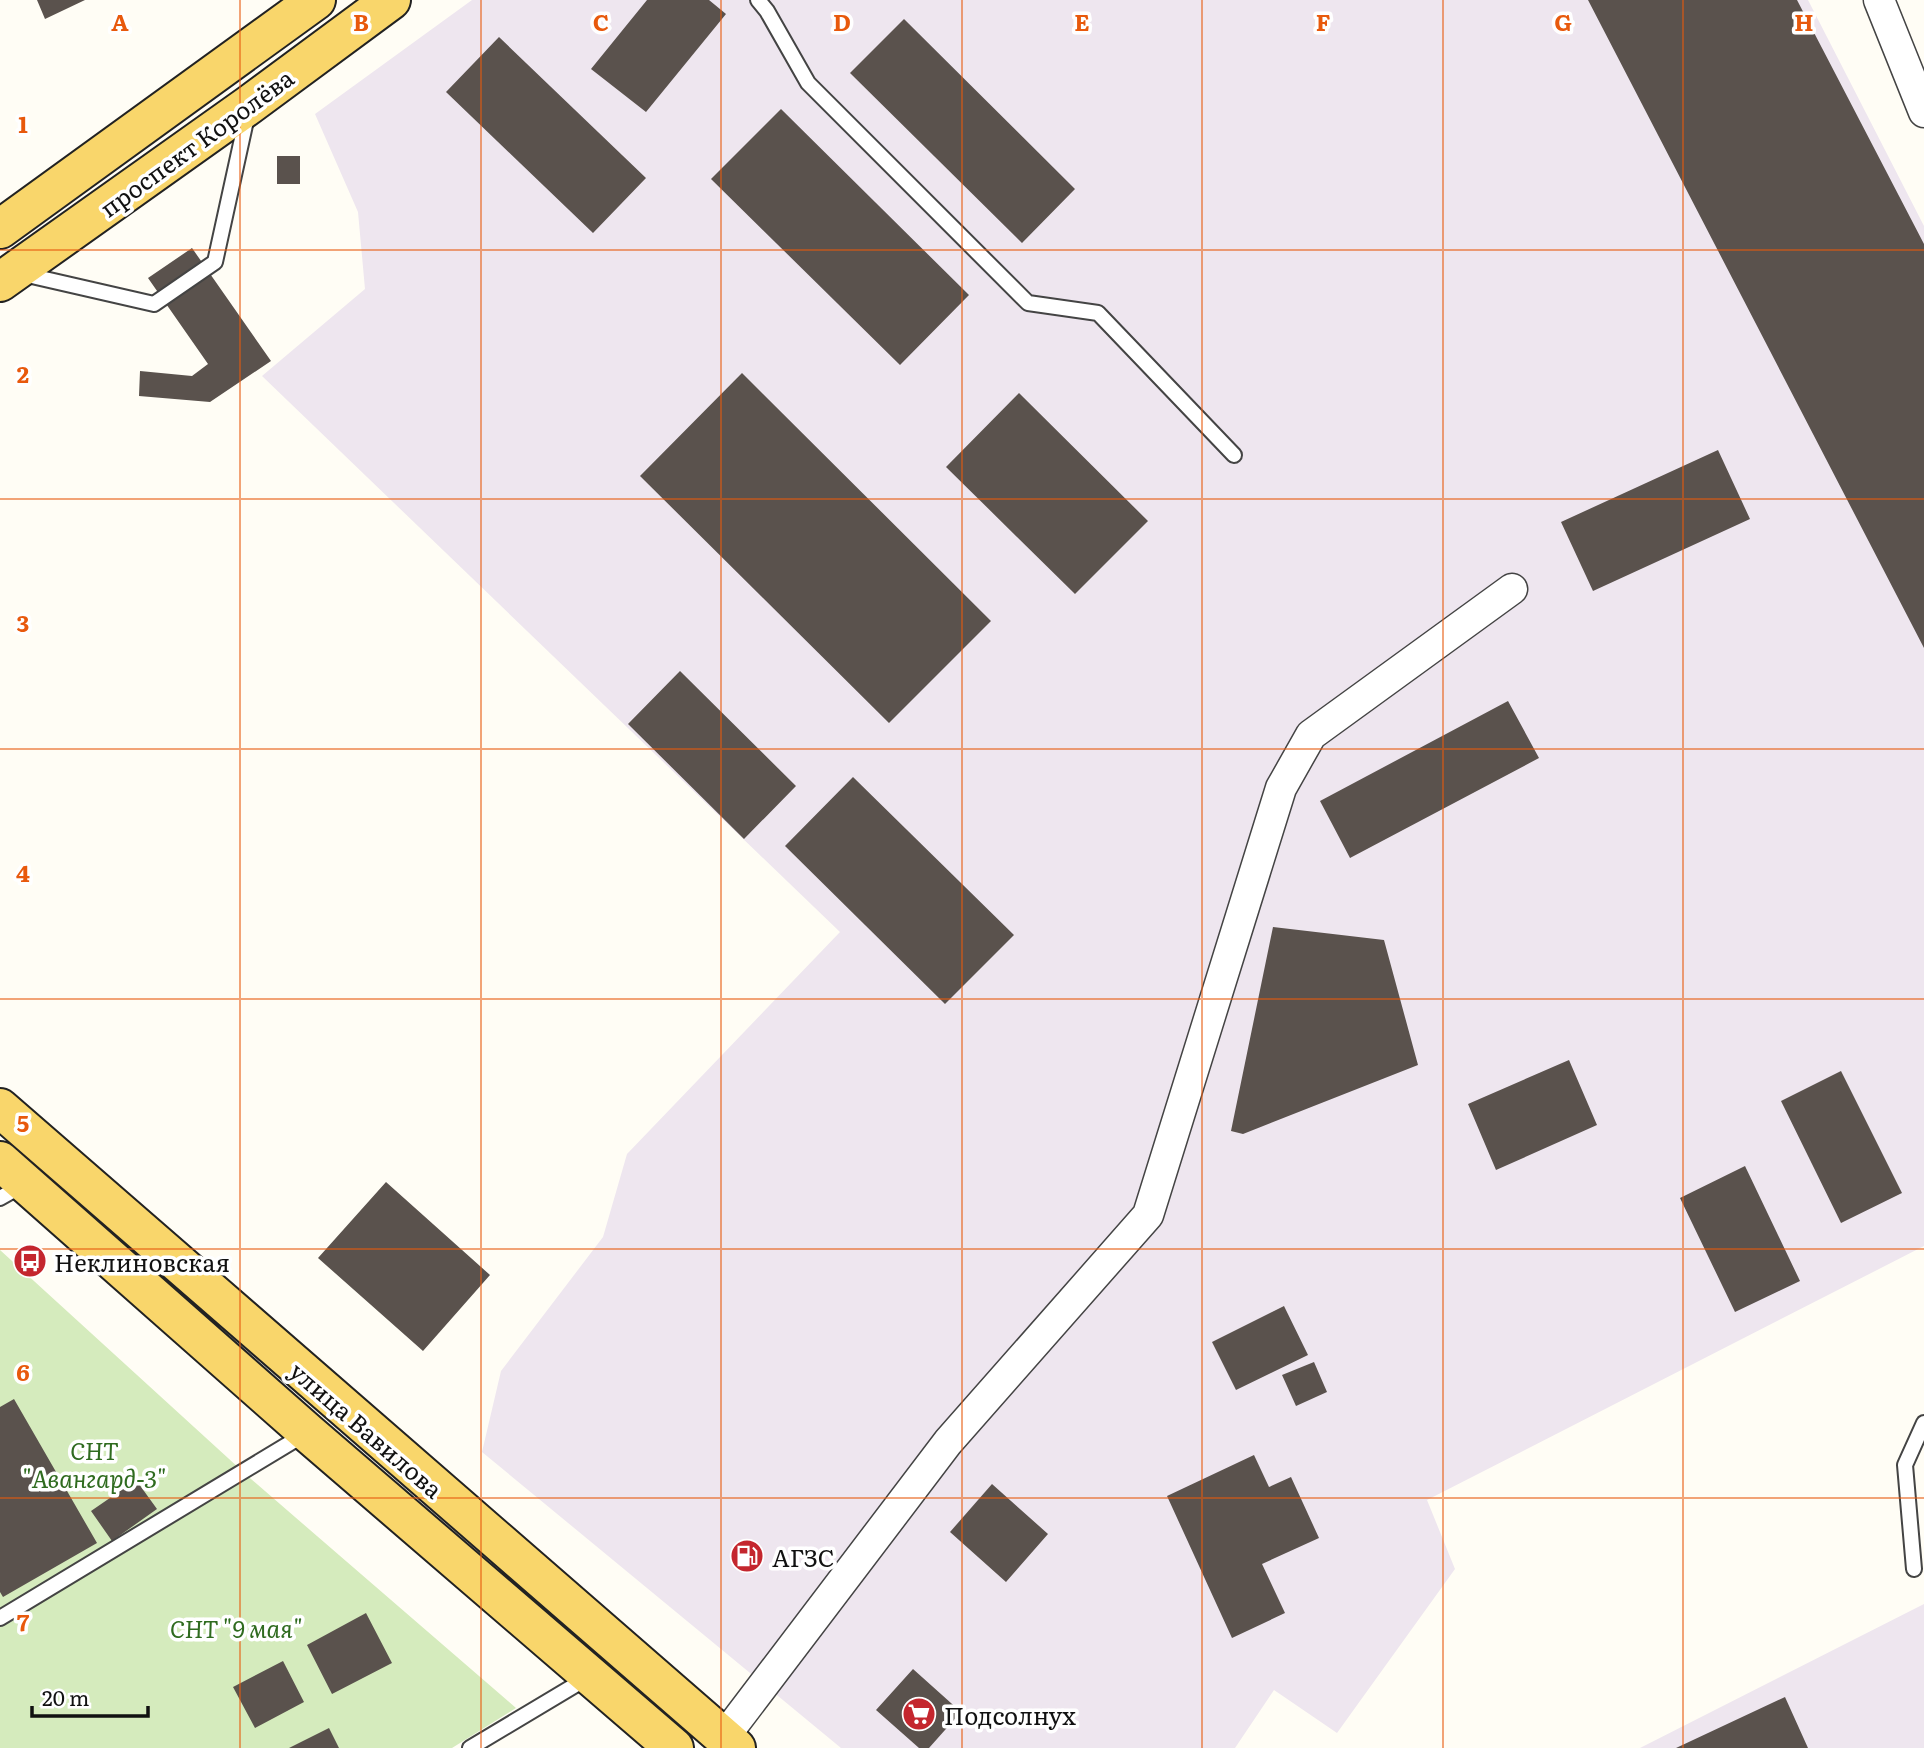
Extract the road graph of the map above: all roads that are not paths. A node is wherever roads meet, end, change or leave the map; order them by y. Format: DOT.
graph roads {
  1 [pos="316,0"];
  2 [pos="391,0"];
  3 [pos="758,0"];
  4 [pos="1879,0"];
  5 [pos="249,105"];
  6 [pos="1924,112"];
  7 [pos="0,229"];
  8 [pos="8,277"];
  9 [pos="1234,454"];
  10 [pos="1512,589"];
  11 [pos="0,1108"];
  12 [pos="9,1181"];
  13 [pos="1924,1423"];
  14 [pos="308,1433"];
  15 [pos="1914,1569"];
  16 [pos="0,1618"];
  17 [pos="591,1675"];
  18 [pos="730,1743"];
  19 [pos="470,1748"];
  20 [pos="674,1748"];
  1 -- 7 [label="main road, проспект Королёва"];
  2 -- 5 [label="main road, проспект Королёва"];
  3 -- 9 [label="lane"];
  4 -- 6 [label="street"];
  5 -- 8 [label="main road, проспект Королёва"];
  5 -- 8 [label="lane"];
  10 -- 18 [label="street"];
  11 -- 18 [label="main road, улица Вавилова"];
  12 -- 14 [label="main road, улица Вавилова"];
  13 -- 15 [label="lane"];
  14 -- 16 [label="lane"];
  14 -- 17 [label="main road, улица Вавилова"];
  17 -- 19 [label="lane"];
  17 -- 20 [label="main road, улица Вавилова"];
}
